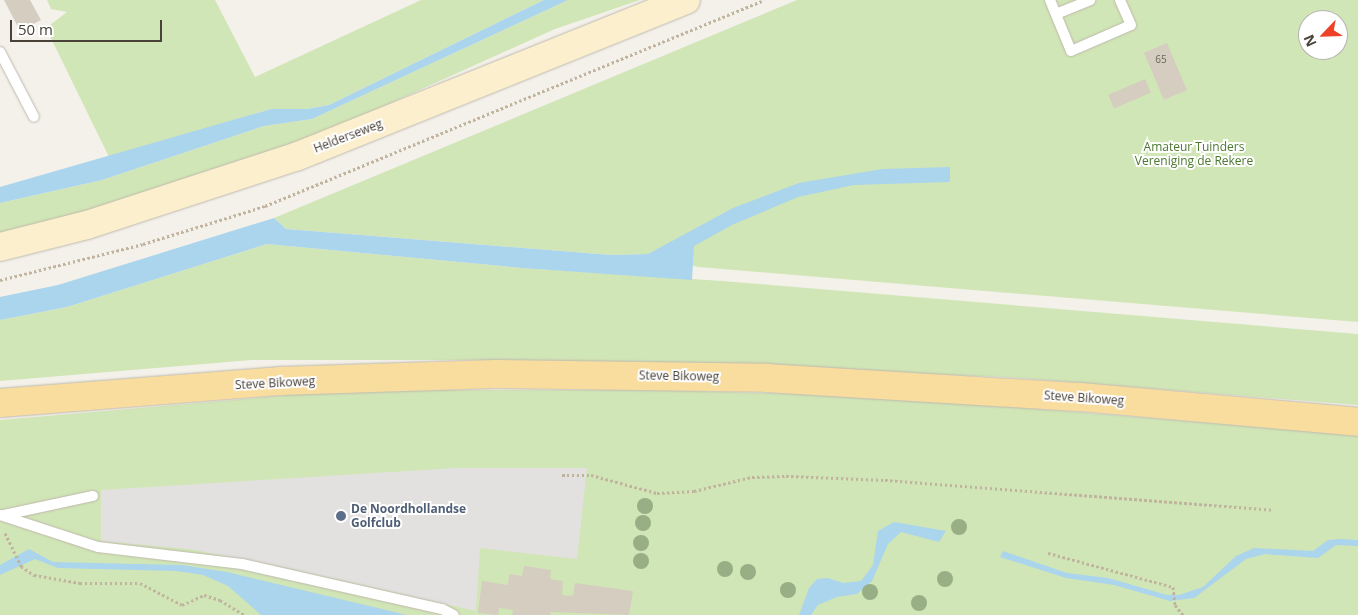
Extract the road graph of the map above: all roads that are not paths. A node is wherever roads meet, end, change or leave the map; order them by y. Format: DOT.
graph roads {
  1 [pos="686,0"];
  2 [pos="1050,0"];
  3 [pos="1090,0"];
  4 [pos="1120,0"];
  5 [pos="1056,14"];
  6 [pos="0,52"];
  7 [pos="34,116"];
  8 [pos="0,247"];
  9 [pos="0,404"];
  10 [pos="1358,422"];
  11 [pos="93,496"];
  12 [pos="2,515"];
  13 [pos="454,615"];
  1 -- 8 [label="main road, Helderseweg"];
  2 -- 5 [label="lane"];
  3 -- 5 [label="lane"];
  4 -- 5 [label="lane"];
  6 -- 7 [label="lane"];
  9 -- 10 [label="main road, Steve Bikoweg"];
  11 -- 12 [label="lane"];
  12 -- 13 [label="lane"];
}
